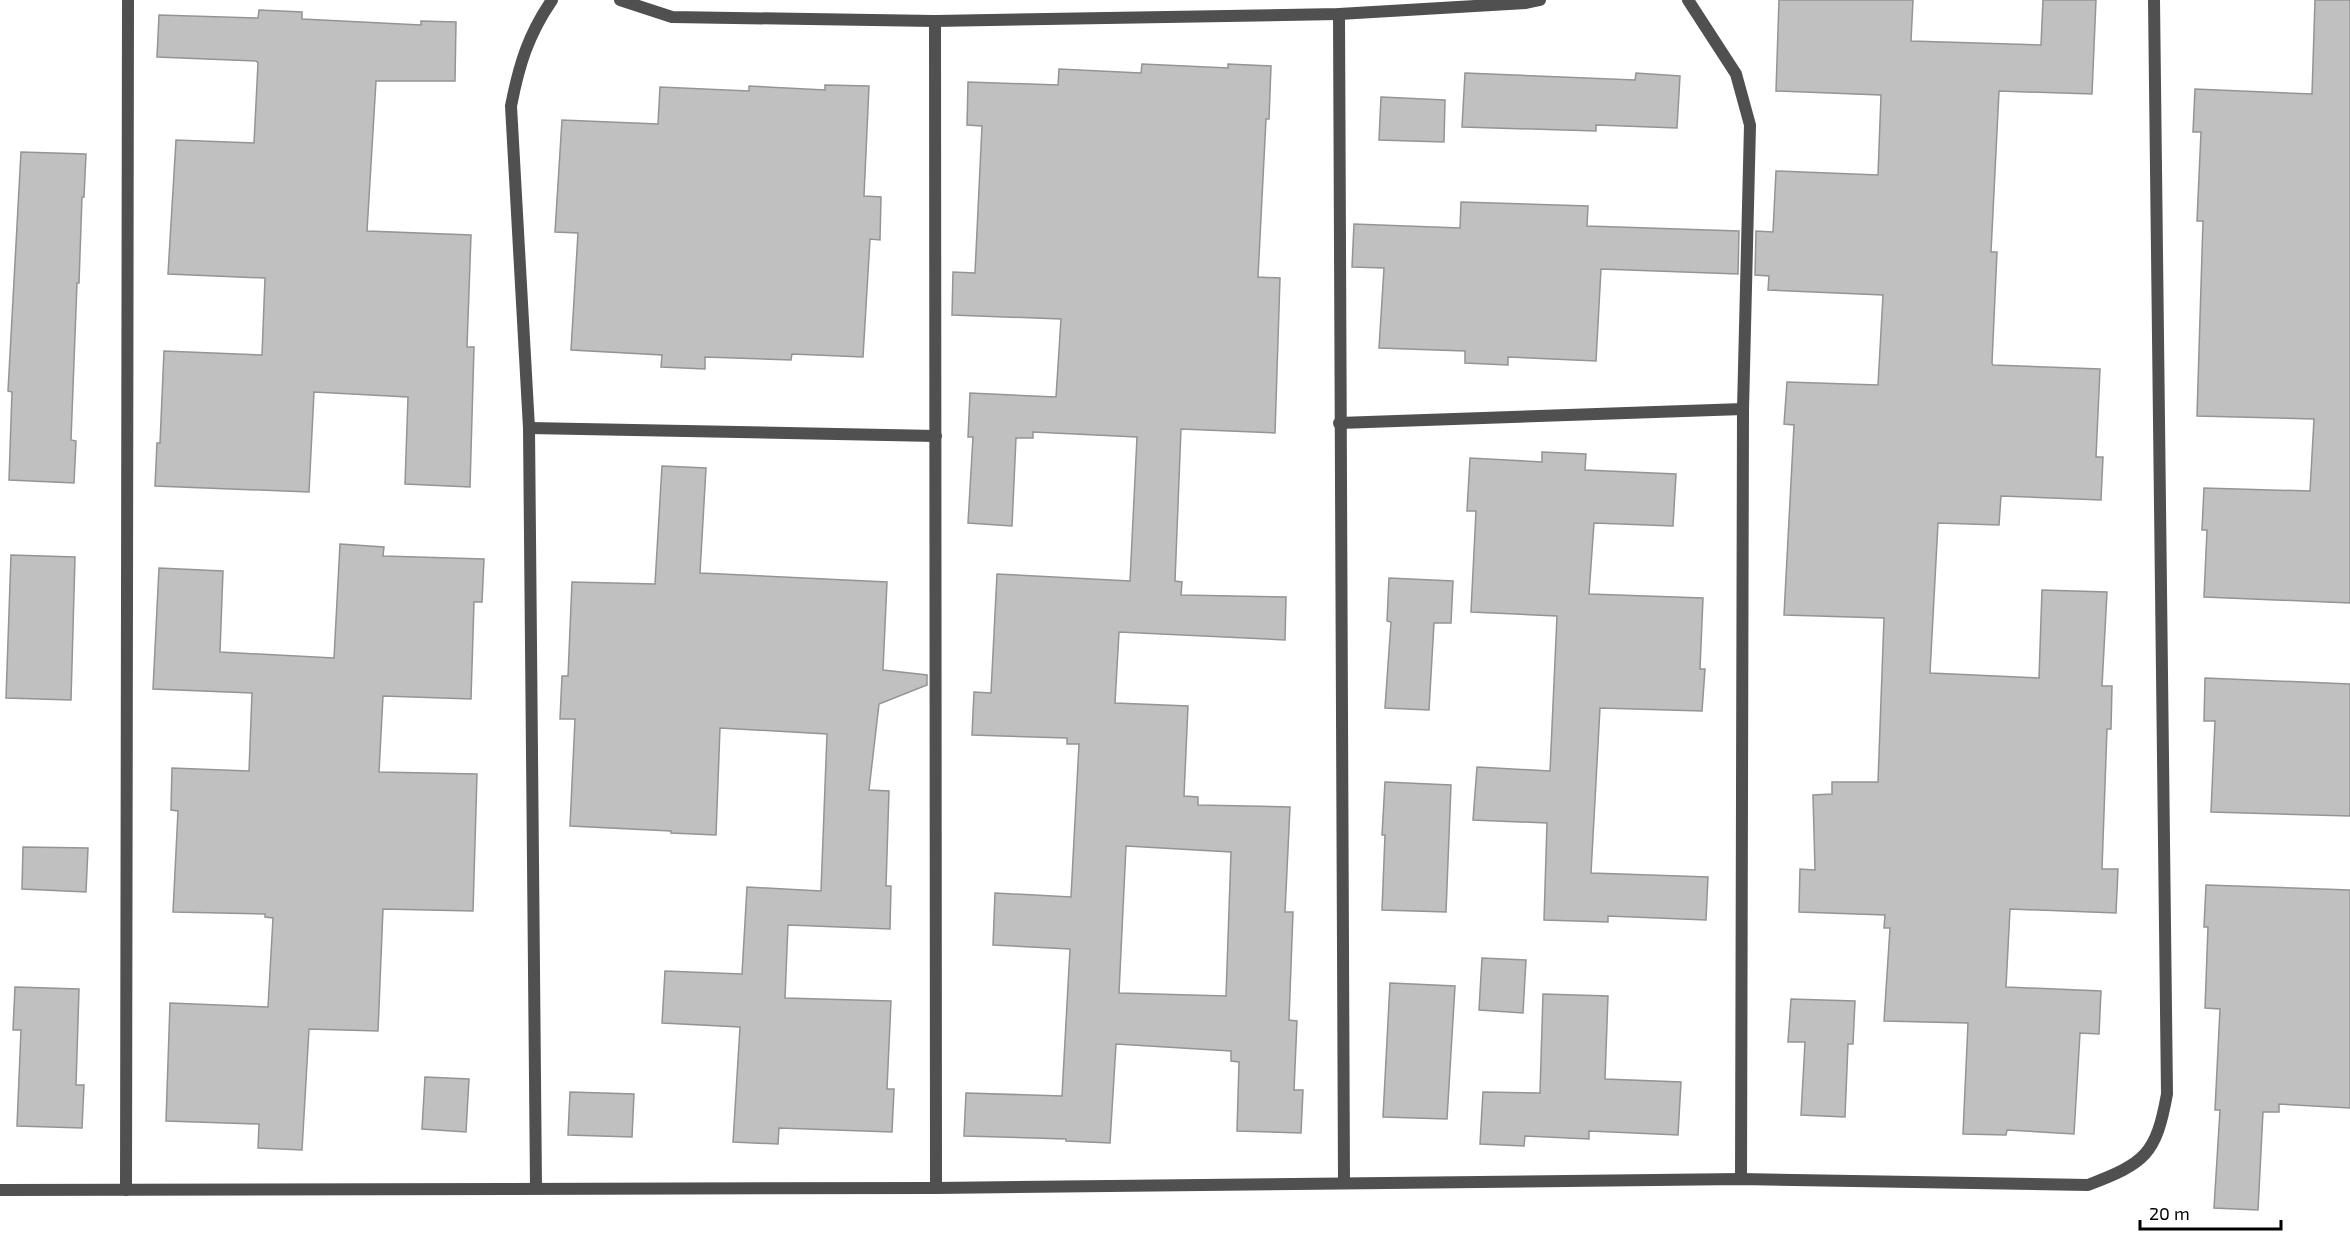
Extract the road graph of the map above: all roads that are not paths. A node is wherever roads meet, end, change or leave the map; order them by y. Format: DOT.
graph roads {
  1 [pos="128,0"];
  2 [pos="552,0"];
  3 [pos="620,0"];
  4 [pos="1540,0"];
  5 [pos="1688,0"];
  6 [pos="2154,0"];
  7 [pos="1339,14"];
  8 [pos="935,21"];
  9 [pos="1743,409"];
  10 [pos="1340,423"];
  11 [pos="529,428"];
  12 [pos="936,436"];
  13 [pos="1741,1179"];
  14 [pos="1344,1182"];
  15 [pos="536,1187"];
  16 [pos="936,1188"];
  17 [pos="0,1190"];
  18 [pos="126,1190"];
  1 -- 18 [label="street"];
  2 -- 11 [label="street"];
  3 -- 8 [label="street"];
  4 -- 7 [label="street"];
  5 -- 9 [label="street"];
  6 -- 13 [label="street"];
  7 -- 8 [label="street"];
  7 -- 10 [label="street"];
  8 -- 12 [label="street"];
  9 -- 10 [label="street"];
  9 -- 13 [label="street"];
  10 -- 14 [label="street"];
  11 -- 12 [label="street"];
  11 -- 15 [label="street"];
  12 -- 16 [label="street"];
  13 -- 14 [label="street"];
  14 -- 16 [label="street"];
  15 -- 16 [label="street"];
  15 -- 18 [label="street"];
  17 -- 18 [label="street"];
}
